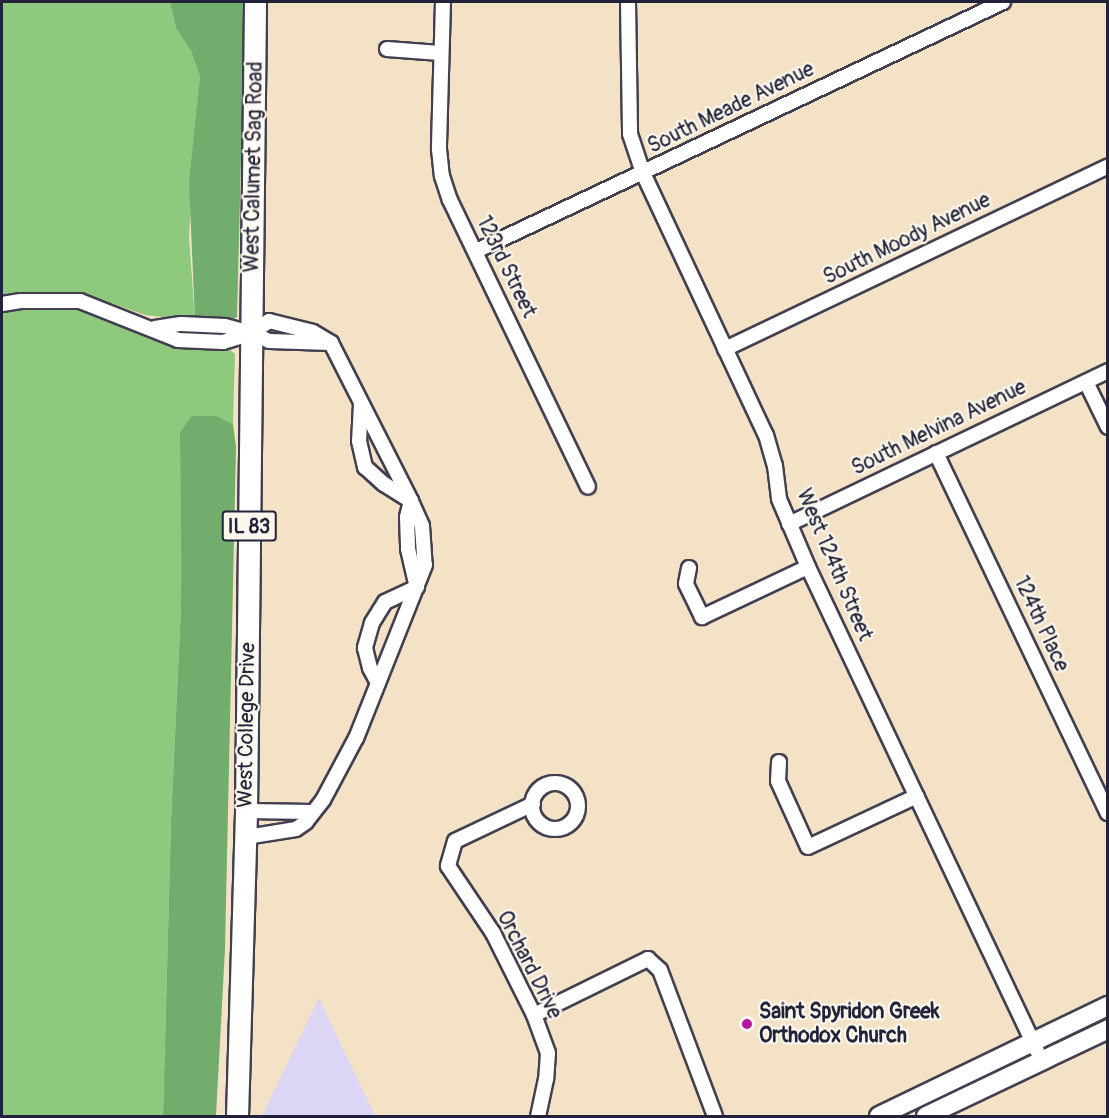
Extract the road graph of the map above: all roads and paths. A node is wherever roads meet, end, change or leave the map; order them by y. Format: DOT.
graph roads {
  1 [pos="255,2"];
  2 [pos="442,2"];
  3 [pos="628,2"];
  4 [pos="1003,2"];
  5 [pos="387,50"];
  6 [pos="440,53"];
  7 [pos="1107,166"];
  8 [pos="643,173"];
  9 [pos="476,251"];
  10 [pos="2,304"];
  11 [pos="252,333"];
  12 [pos="331,343"];
  13 [pos="725,349"];
  14 [pos="1107,371"];
  15 [pos="1086,382"];
  16 [pos="361,403"];
  17 [pos="1107,427"];
  18 [pos="936,453"];
  19 [pos="588,487"];
  20 [pos="411,501"];
  21 [pos="789,524"];
  22 [pos="807,567"];
  23 [pos="689,568"];
  24 [pos="417,587"];
  25 [pos="378,683"];
  26 [pos="779,762"];
  27 [pos="917,796"];
  28 [pos="533,804"];
  29 [pos="246,811"];
  30 [pos="312,812"];
  31 [pos="1107,813"];
  32 [pos="246,837"];
  33 [pos="1107,1006"];
  34 [pos="534,1015"];
  35 [pos="1107,1029"];
  36 [pos="1032,1041"];
  37 [pos="1042,1061"];
  38 [pos="237,1116"];
  39 [pos="538,1116"];
  40 [pos="716,1116"];
  41 [pos="879,1116"];
  42 [pos="926,1116"];
  1 -- 11 [label="main road, West Calumet Sag Road / IL 83"];
  2 -- 6 [label="street, 123rd Street"];
  3 -- 8 [label="street, West 124th Street"];
  4 -- 8 [label="street, South Meade Avenue"];
  5 -- 6 [label="street"];
  6 -- 9 [label="street, 123rd Street"];
  7 -- 13 [label="street, South Moody Avenue"];
  8 -- 9 [label="street, South Meade Avenue"];
  8 -- 13 [label="street, West 124th Street"];
  9 -- 19 [label="street, 123rd Street"];
  10 -- 11 [label="street"];
  11 -- 12 [label="street"];
  11 -- 12 [label="street"];
  11 -- 29 [label="main road, West College Drive / IL 83"];
  12 -- 16 [label="street"];
  13 -- 21 [label="street, West 124th Street"];
  14 -- 15 [label="street, South Melvina Avenue"];
  15 -- 17 [label="street"];
  15 -- 18 [label="street, South Melvina Avenue"];
  16 -- 20 [label="street"];
  16 -- 20 [label="street"];
  18 -- 21 [label="street, South Melvina Avenue"];
  18 -- 31 [label="street, 124th Place"];
  20 -- 24 [label="street"];
  21 -- 22 [label="street, West 124th Street"];
  22 -- 23 [label="street"];
  22 -- 27 [label="street, West 124th Street"];
  24 -- 25 [label="street"];
  24 -- 25 [label="street"];
  25 -- 30 [label="street"];
  26 -- 27 [label="street"];
  27 -- 36 [label="street, West 124th Street"];
  28 -- 34 [label="street, Orchard Drive"];
  29 -- 30 [label="street"];
  29 -- 32 [label="main road, West College Drive / IL 83"];
  30 -- 32 [label="street"];
  32 -- 38 [label="main road, West College Drive / IL 83"];
  33 -- 36 [label="main road"];
  34 -- 39 [label="street, Orchard Drive"];
  34 -- 40 [label="street"];
  35 -- 37 [label="main road"];
  36 -- 37 [label="street, West 124th Street"];
  36 -- 41 [label="main road"];
  37 -- 42 [label="main road"];
}
